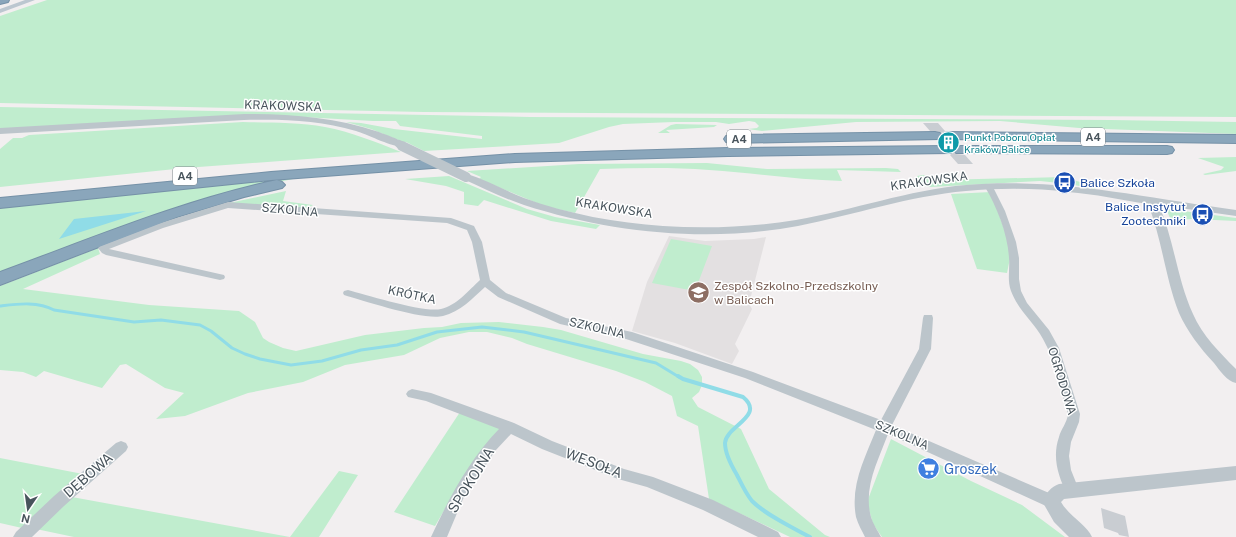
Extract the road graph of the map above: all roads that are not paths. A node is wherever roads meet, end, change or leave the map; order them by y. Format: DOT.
graph roads {
  1 [pos="5,0"];
  2 [pos="32,0"];
  3 [pos="0,1"];
  4 [pos="0,11"];
  5 [pos="0,131"];
  6 [pos="935,136"];
  7 [pos="949,136"];
  8 [pos="1236,139"];
  9 [pos="946,150"];
  10 [pos="961,150"];
  11 [pos="1236,150"];
  12 [pos="578,157"];
  13 [pos="989,187"];
  14 [pos="0,196"];
  15 [pos="1152,201"];
  16 [pos="0,203"];
  17 [pos="1236,213"];
  18 [pos="220,278"];
  19 [pos="0,279"];
  20 [pos="485,281"];
  21 [pos="348,293"];
  22 [pos="928,318"];
  23 [pos="1236,378"];
  24 [pos="412,394"];
  25 [pos="509,427"];
  26 [pos="884,427"];
  27 [pos="121,447"];
  28 [pos="1236,473"];
  29 [pos="1072,490"];
  30 [pos="1051,501"];
  31 [pos="22,537"];
  32 [pos="439,537"];
  33 [pos="773,537"];
  34 [pos="873,537"];
  35 [pos="1083,537"];
  1 -- 3 [label="highway"];
  2 -- 4 [label="main road"];
  5 -- 13 [label="street, KRAKOWSKA, bridge"];
  6 -- 14 [label="highway, A4"];
  7 -- 8 [label="highway, A4"];
  9 -- 12 [label="highway, A4"];
  10 -- 11 [label="highway, A4"];
  12 -- 16 [label="highway, A4"];
  12 -- 19 [label="highway, A4"];
  13 -- 15 [label="street, KRAKOWSKA"];
  13 -- 29 [label="street, OGRODOWA"];
  15 -- 17 [label="street, KRAKOWSKA"];
  15 -- 23 [label="street"];
  18 -- 20 [label="street, SZKOLNA"];
  20 -- 21 [label="street, KRÓTKA"];
  20 -- 26 [label="street, SZKOLNA"];
  22 -- 26 [label="street"];
  24 -- 25 [label="street, WESOŁA"];
  25 -- 32 [label="street, SPOKOJNA"];
  25 -- 33 [label="street, WESOŁA"];
  26 -- 30 [label="street, SZKOLNA"];
  26 -- 34 [label="street"];
  27 -- 31 [label="street, DĘBOWA"];
  28 -- 29 [label="street"];
  29 -- 30 [label="street"];
  30 -- 35 [label="street"];
}
